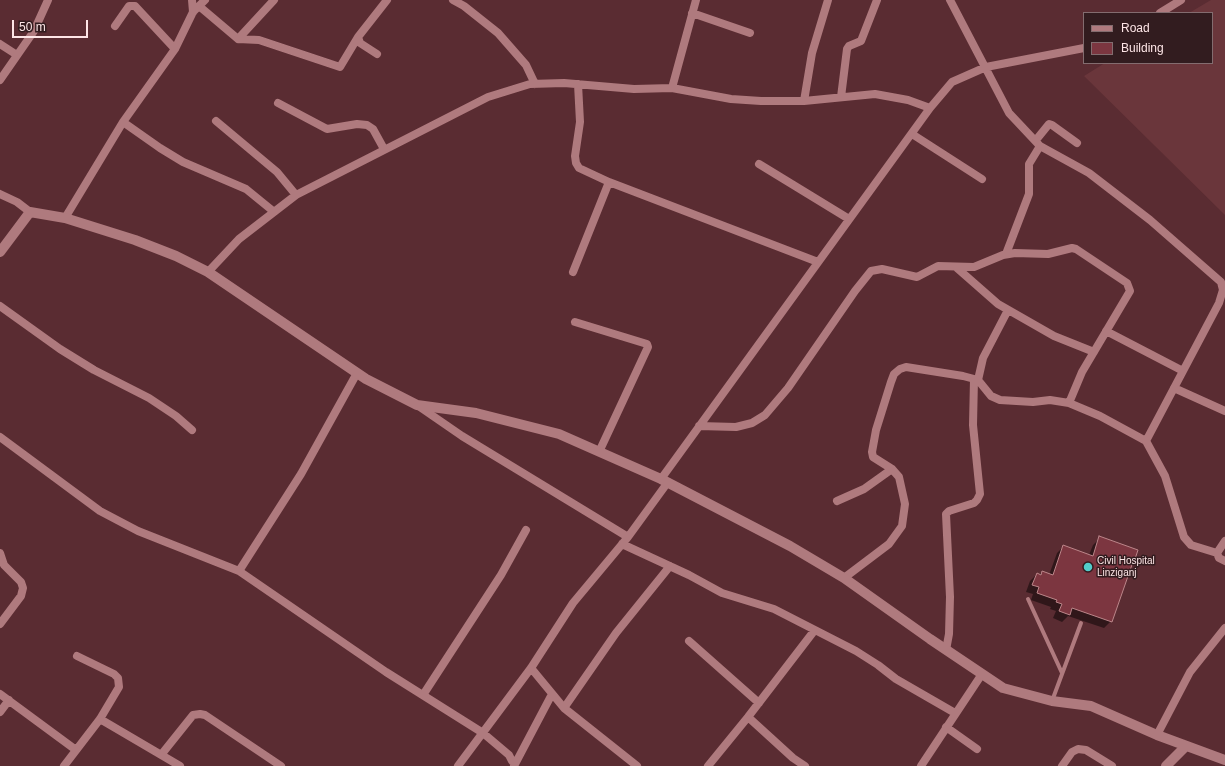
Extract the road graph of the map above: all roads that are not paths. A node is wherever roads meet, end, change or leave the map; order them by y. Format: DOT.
graph roads {
  1 [pos="48,0"];
  2 [pos="192,0"];
  3 [pos="274,0"];
  4 [pos="387,0"];
  5 [pos="453,0"];
  6 [pos="696,0"];
  7 [pos="828,0"];
  8 [pos="877,0"];
  9 [pos="950,0"];
  10 [pos="1180,0"];
  11 [pos="202,3"];
  12 [pos="193,12"];
  13 [pos="1162,12"];
  14 [pos="692,13"];
  15 [pos="115,26"];
  16 [pos="750,34"];
  17 [pos="358,37"];
  18 [pos="238,38"];
  19 [pos="0,44"];
  20 [pos="1083,48"];
  21 [pos="175,49"];
  22 [pos="378,54"];
  23 [pos="17,55"];
  24 [pos="986,67"];
  25 [pos="0,80"];
  26 [pos="535,84"];
  27 [pos="578,84"];
  28 [pos="672,88"];
  29 [pos="841,97"];
  30 [pos="804,101"];
  31 [pos="278,103"];
  32 [pos="930,108"];
  33 [pos="216,121"];
  34 [pos="123,122"];
  35 [pos="912,134"];
  36 [pos="1038,143"];
  37 [pos="1077,143"];
  38 [pos="384,149"];
  39 [pos="759,164"];
  40 [pos="982,179"];
  41 [pos="609,182"];
  42 [pos="0,194"];
  43 [pos="296,195"];
  44 [pos="273,211"];
  45 [pos="30,212"];
  46 [pos="65,218"];
  47 [pos="849,219"];
  48 [pos="0,252"];
  49 [pos="1006,254"];
  50 [pos="818,262"];
  51 [pos="957,268"];
  52 [pos="208,272"];
  53 [pos="573,272"];
  54 [pos="0,306"];
  55 [pos="1008,310"];
  56 [pos="575,322"];
  57 [pos="1106,331"];
  58 [pos="1094,352"];
  59 [pos="1183,371"];
  60 [pos="357,373"];
  61 [pos="976,380"];
  62 [pos="1174,388"];
  63 [pos="413,402"];
  64 [pos="1069,403"];
  65 [pos="1225,411"];
  66 [pos="699,426"];
  67 [pos="192,430"];
  68 [pos="0,437"];
  69 [pos="1146,441"];
  70 [pos="599,452"];
  71 [pos="892,469"];
  72 [pos="664,481"];
  73 [pos="837,501"];
  74 [pos="526,530"];
  75 [pos="628,538"];
  76 [pos="1225,541"];
  77 [pos="622,544"];
  78 [pos="1217,553"];
  79 [pos="0,554"];
  80 [pos="1225,562"];
  81 [pos="670,566"];
  82 [pos="239,571"];
  83 [pos="844,578"];
  84 [pos="1028,600"];
  85 [pos="1081,623"];
  86 [pos="0,624"];
  87 [pos="1225,628"];
  88 [pos="814,631"];
  89 [pos="689,642"];
  90 [pos="946,650"];
  91 [pos="77,656"];
  92 [pos="531,668"];
  93 [pos="1062,673"];
  94 [pos="982,674"];
  95 [pos="0,694"];
  96 [pos="552,694"];
  97 [pos="423,695"];
  98 [pos="9,700"];
  99 [pos="1052,701"];
  100 [pos="759,703"];
  101 [pos="564,708"];
  102 [pos="0,712"];
  103 [pos="955,713"];
  104 [pos="748,717"];
  105 [pos="100,719"];
  106 [pos="946,727"];
  107 [pos="483,733"];
  108 [pos="1157,736"];
  109 [pos="1186,746"];
  110 [pos="978,749"];
  111 [pos="76,750"];
  112 [pos="161,755"];
  113 [pos="1225,760"];
  114 [pos="513,764"];
  115 [pos="64,766"];
  116 [pos="180,766"];
  117 [pos="281,766"];
  118 [pos="458,766"];
  119 [pos="637,766"];
  120 [pos="708,766"];
  121 [pos="805,766"];
  122 [pos="921,766"];
  123 [pos="1062,766"];
  124 [pos="1112,766"];
  125 [pos="1166,766"];
  1 -- 23 [label="street"];
  2 -- 12 [label="street"];
  3 -- 18 [label="street"];
  4 -- 17 [label="street"];
  5 -- 26 [label="street"];
  6 -- 14 [label="street"];
  7 -- 30 [label="street"];
  8 -- 29 [label="street"];
  9 -- 24 [label="street"];
  10 -- 13 [label="street"];
  11 -- 12 [label="street"];
  11 -- 18 [label="street"];
  12 -- 21 [label="street"];
  14 -- 16 [label="street"];
  14 -- 28 [label="street"];
  15 -- 21 [label="street"];
  17 -- 18 [label="street"];
  17 -- 22 [label="street"];
  19 -- 23 [label="street"];
  20 -- 24 [label="street"];
  21 -- 34 [label="street"];
  23 -- 25 [label="street"];
  24 -- 32 [label="street"];
  24 -- 36 [label="street"];
  26 -- 27 [label="street"];
  26 -- 38 [label="street"];
  27 -- 28 [label="street"];
  27 -- 41 [label="street"];
  28 -- 30 [label="street"];
  29 -- 30 [label="street"];
  29 -- 32 [label="street"];
  31 -- 38 [label="street"];
  32 -- 35 [label="street"];
  33 -- 43 [label="street"];
  34 -- 44 [label="street"];
  34 -- 46 [label="street"];
  35 -- 40 [label="street"];
  35 -- 47 [label="street"];
  36 -- 37 [label="street"];
  36 -- 49 [label="street"];
  36 -- 59 [label="street"];
  38 -- 43 [label="street"];
  39 -- 47 [label="street"];
  41 -- 50 [label="street"];
  41 -- 53 [label="street"];
  42 -- 45 [label="street"];
  43 -- 44 [label="street"];
  44 -- 52 [label="street"];
  45 -- 46 [label="street"];
  45 -- 48 [label="street"];
  46 -- 52 [label="street"];
  47 -- 50 [label="street"];
  49 -- 51 [label="street"];
  49 -- 57 [label="street"];
  50 -- 66 [label="street"];
  51 -- 55 [label="street"];
  51 -- 66 [label="street"];
  52 -- 60 [label="street"];
  54 -- 67 [label="street"];
  55 -- 58 [label="street"];
  55 -- 61 [label="street"];
  56 -- 70 [label="street"];
  57 -- 58 [label="street"];
  57 -- 59 [label="street"];
  58 -- 64 [label="street"];
  59 -- 62 [label="street"];
  60 -- 63 [label="street"];
  60 -- 82 [label="street"];
  61 -- 64 [label="street"];
  61 -- 71 [label="street"];
  61 -- 90 [label="street"];
  62 -- 65 [label="street"];
  62 -- 69 [label="street"];
  63 -- 70 [label="street"];
  63 -- 75 [label="street"];
  64 -- 69 [label="street"];
  66 -- 72 [label="street"];
  68 -- 82 [label="street"];
  69 -- 78 [label="street"];
  70 -- 72 [label="street"];
  71 -- 73 [label="street"];
  71 -- 83 [label="street"];
  72 -- 75 [label="street"];
  72 -- 83 [label="street"];
  74 -- 97 [label="street"];
  75 -- 77 [label="street"];
  76 -- 78 [label="street"];
  77 -- 81 [label="street"];
  77 -- 92 [label="street"];
  78 -- 80 [label="street"];
  79 -- 86 [label="street"];
  81 -- 88 [label="street"];
  81 -- 101 [label="street"];
  82 -- 97 [label="street"];
  83 -- 90 [label="street"];
  84 -- 93 [label="lane"];
  85 -- 93 [label="lane"];
  87 -- 108 [label="street"];
  88 -- 100 [label="street"];
  88 -- 103 [label="street"];
  89 -- 100 [label="street"];
  90 -- 94 [label="street"];
  91 -- 105 [label="street"];
  92 -- 96 [label="street"];
  92 -- 107 [label="street"];
  93 -- 99 [label="lane"];
  94 -- 99 [label="street"];
  94 -- 103 [label="street"];
  95 -- 98 [label="street"];
  96 -- 101 [label="street"];
  96 -- 114 [label="street"];
  97 -- 107 [label="street"];
  98 -- 102 [label="street"];
  98 -- 111 [label="street"];
  99 -- 108 [label="street"];
  100 -- 104 [label="street"];
  101 -- 119 [label="street"];
  103 -- 106 [label="street"];
  104 -- 120 [label="street"];
  104 -- 121 [label="street"];
  105 -- 111 [label="street"];
  105 -- 112 [label="street"];
  106 -- 110 [label="street"];
  106 -- 122 [label="street"];
  107 -- 114 [label="street"];
  107 -- 118 [label="street"];
  108 -- 109 [label="street"];
  109 -- 113 [label="street"];
  109 -- 125 [label="street"];
  111 -- 115 [label="street"];
  112 -- 116 [label="street"];
  112 -- 117 [label="street"];
  123 -- 124 [label="street"];
}
